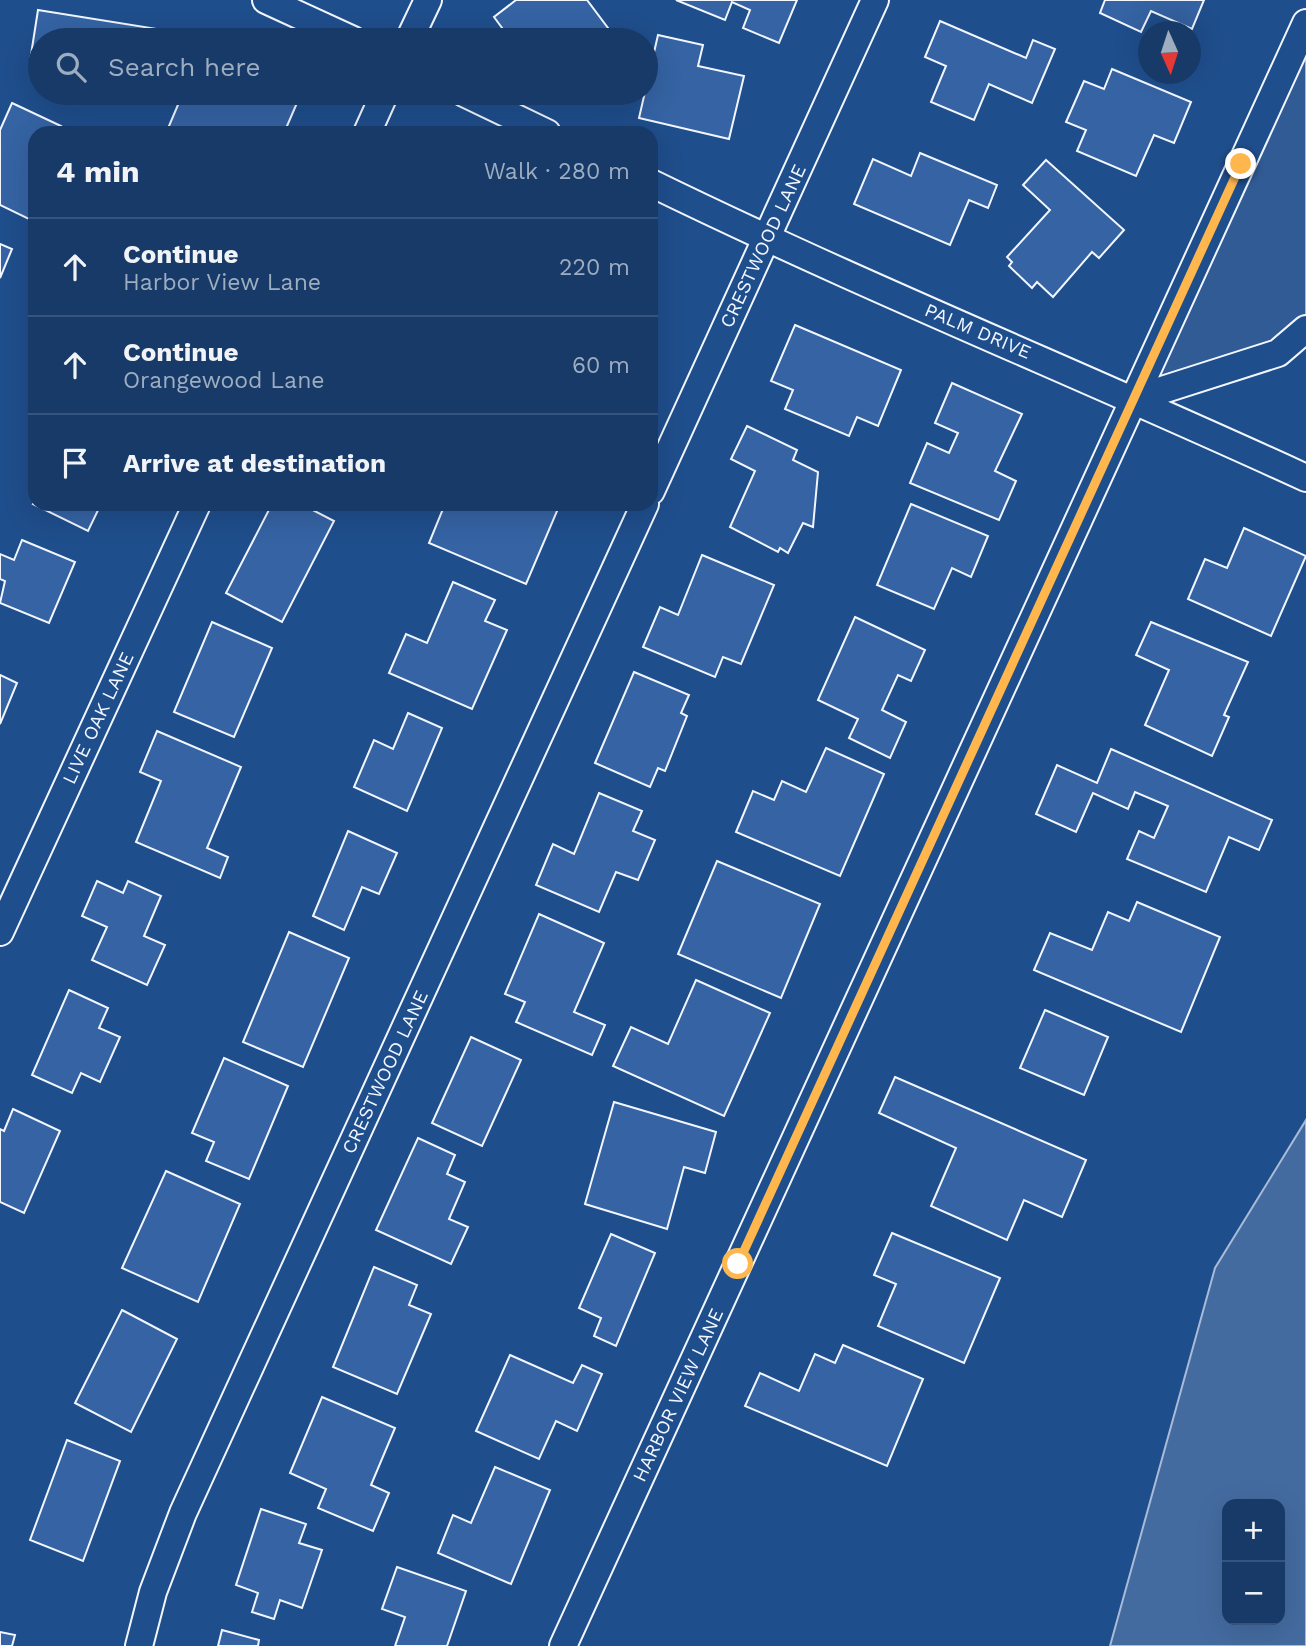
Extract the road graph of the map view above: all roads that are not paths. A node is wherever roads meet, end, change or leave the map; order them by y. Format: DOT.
graph roads {
  1 [pos="266,0"];
  2 [pos="428,0"];
  3 [pos="875,0"];
  4 [pos="1306,23"];
  5 [pos="327,28"];
  6 [pos="415,28"];
  7 [pos="380,105"];
  8 [pos="489,105"];
  9 [pos="370,126"];
  10 [pos="532,126"];
  11 [pos="658,186"];
  12 [pos="766,239"];
  13 [pos="1306,329"];
  14 [pos="1134,399"];
  15 [pos="658,476"];
  16 [pos="1306,478"];
  17 [pos="194,511"];
  18 [pos="642,511"];
  19 [pos="0,932"];
  20 [pos="139,1646"];
  21 [pos="563,1646"];
  1 -- 5 [label="street"];
  2 -- 6 [label="street"];
  3 -- 12 [label="street, CRESTWOOD LANE"];
  4 -- 14 [label="street, HARBOR VIEW LANE"];
  7 -- 9 [label="street"];
  8 -- 10 [label="street"];
  11 -- 12 [label="street, PALM DRIVE"];
  12 -- 14 [label="street, PALM DRIVE"];
  12 -- 15 [label="street, CRESTWOOD LANE"];
  13 -- 14 [label="street"];
  14 -- 16 [label="street, PALM DRIVE"];
  14 -- 21 [label="street, HARBOR VIEW LANE"];
  17 -- 19 [label="street, LIVE OAK LANE"];
  18 -- 20 [label="street, CRESTWOOD LANE"];
}
